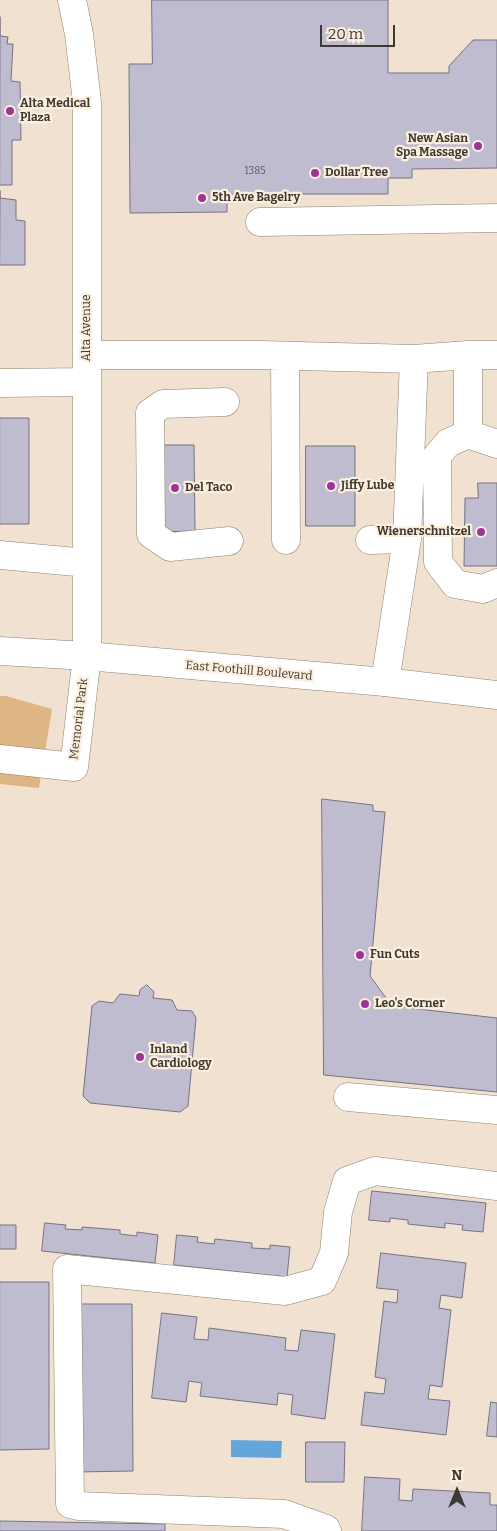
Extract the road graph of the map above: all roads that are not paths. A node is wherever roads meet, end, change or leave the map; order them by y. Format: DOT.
graph roads {
  1 [pos="72,0"];
  2 [pos="497,218"];
  3 [pos="260,222"];
  4 [pos="87,355"];
  5 [pos="468,355"];
  6 [pos="497,355"];
  7 [pos="285,356"];
  8 [pos="414,359"];
  9 [pos="87,382"];
  10 [pos="0,383"];
  11 [pos="225,402"];
  12 [pos="468,434"];
  13 [pos="497,444"];
  14 [pos="406,539"];
  15 [pos="286,540"];
  16 [pos="370,540"];
  17 [pos="229,541"];
  18 [pos="0,554"];
  19 [pos="87,563"];
  20 [pos="497,583"];
  21 [pos="0,651"];
  22 [pos="87,656"];
  23 [pos="385,682"];
  24 [pos="497,695"];
  25 [pos="0,759"];
  26 [pos="348,1097"];
  27 [pos="497,1110"];
  28 [pos="497,1186"];
  29 [pos="327,1531"];
  1 -- 4 [label="street, Alta Avenue"];
  2 -- 3 [label="street"];
  4 -- 7 [label="street"];
  4 -- 9 [label="street, Alta Avenue"];
  5 -- 6 [label="street"];
  5 -- 8 [label="street"];
  5 -- 12 [label="street"];
  7 -- 8 [label="street"];
  7 -- 15 [label="street"];
  8 -- 14 [label="street"];
  9 -- 10 [label="street"];
  9 -- 19 [label="street, Alta Avenue"];
  11 -- 17 [label="street"];
  12 -- 13 [label="street"];
  12 -- 20 [label="street"];
  14 -- 16 [label="street"];
  14 -- 23 [label="street"];
  18 -- 19 [label="street"];
  19 -- 22 [label="street, Alta Avenue"];
  21 -- 22 [label="street, East Foothill Boulevard"];
  22 -- 23 [label="street, East Foothill Boulevard"];
  22 -- 25 [label="street, Memorial Park"];
  23 -- 24 [label="street, East Foothill Boulevard"];
  26 -- 27 [label="street"];
  28 -- 29 [label="street"];
}
